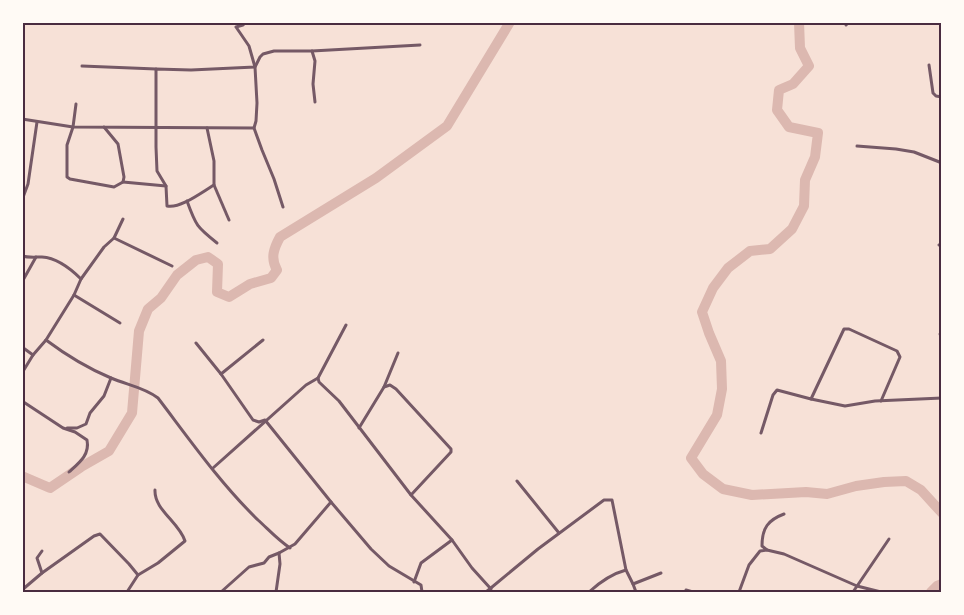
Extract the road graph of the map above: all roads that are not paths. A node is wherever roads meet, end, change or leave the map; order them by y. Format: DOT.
graph roads {
  1 [pos="246,22"];
  2 [pos="235,25"];
  3 [pos="420,45"];
  4 [pos="312,51"];
  5 [pos="929,65"];
  6 [pos="82,66"];
  7 [pos="255,67"];
  8 [pos="156,69"];
  9 [pos="942,97"];
  10 [pos="315,102"];
  11 [pos="76,104"];
  12 [pos="22,119"];
  13 [pos="37,122"];
  14 [pos="73,127"];
  15 [pos="104,127"];
  16 [pos="156,128"];
  17 [pos="254,128"];
  18 [pos="207,129"];
  19 [pos="857,146"];
  20 [pos="942,163"];
  21 [pos="123,182"];
  22 [pos="214,185"];
  23 [pos="166,186"];
  24 [pos="22,200"];
  25 [pos="187,201"];
  26 [pos="283,207"];
  27 [pos="123,219"];
  28 [pos="229,219"];
  29 [pos="114,238"];
  30 [pos="217,243"];
  31 [pos="22,256"];
  32 [pos="36,257"];
  33 [pos="172,266"];
  34 [pos="81,279"];
  35 [pos="22,282"];
  36 [pos="74,295"];
  37 [pos="120,323"];
  38 [pos="346,325"];
  39 [pos="46,340"];
  40 [pos="263,340"];
  41 [pos="196,343"];
  42 [pos="22,346"];
  43 [pos="398,353"];
  44 [pos="33,356"];
  45 [pos="22,373"];
  46 [pos="221,374"];
  47 [pos="111,378"];
  48 [pos="318,378"];
  49 [pos="384,387"];
  50 [pos="942,398"];
  51 [pos="811,399"];
  52 [pos="22,401"];
  53 [pos="881,401"];
  54 [pos="265,420"];
  55 [pos="63,428"];
  56 [pos="359,428"];
  57 [pos="761,434"];
  58 [pos="213,468"];
  59 [pos="69,472"];
  60 [pos="518,481"];
  61 [pos="155,489"];
  62 [pos="411,495"];
  63 [pos="331,502"];
  64 [pos="783,514"];
  65 [pos="559,533"];
  66 [pos="890,539"];
  67 [pos="452,540"];
  68 [pos="290,548"];
  69 [pos="767,550"];
  70 [pos="42,551"];
  71 [pos="279,553"];
  72 [pos="626,570"];
  73 [pos="42,573"];
  74 [pos="662,573"];
  75 [pos="138,575"];
  76 [pos="414,582"];
  77 [pos="633,584"];
  78 [pos="857,586"];
  79 [pos="491,589"];
  80 [pos="22,590"];
  81 [pos="686,590"];
  82 [pos="126,592"];
  83 [pos="224,592"];
  84 [pos="276,592"];
  85 [pos="423,592"];
  86 [pos="486,592"];
  87 [pos="589,592"];
  88 [pos="636,592"];
  89 [pos="693,592"];
  90 [pos="738,592"];
  91 [pos="854,592"];
  92 [pos="881,592"];
  1 -- 2 [label="street"];
  2 -- 7 [label="street"];
  3 -- 4 [label="street"];
  4 -- 7 [label="street"];
  4 -- 10 [label="street"];
  5 -- 9 [label="street"];
  6 -- 8 [label="street"];
  7 -- 8 [label="street"];
  7 -- 17 [label="street"];
  8 -- 16 [label="street"];
  11 -- 14 [label="street"];
  12 -- 13 [label="street"];
  13 -- 14 [label="street"];
  13 -- 24 [label="street"];
  14 -- 15 [label="street"];
  14 -- 21 [label="street"];
  15 -- 16 [label="street"];
  15 -- 21 [label="street"];
  16 -- 18 [label="street"];
  16 -- 23 [label="street"];
  17 -- 18 [label="street"];
  17 -- 26 [label="street"];
  18 -- 22 [label="street"];
  19 -- 20 [label="street"];
  21 -- 23 [label="street"];
  22 -- 25 [label="street"];
  22 -- 28 [label="street"];
  23 -- 25 [label="street"];
  25 -- 30 [label="street"];
  27 -- 29 [label="street"];
  29 -- 33 [label="street"];
  29 -- 34 [label="street"];
  31 -- 32 [label="street"];
  32 -- 34 [label="street"];
  32 -- 35 [label="street"];
  34 -- 36 [label="street"];
  36 -- 37 [label="street"];
  36 -- 39 [label="street"];
  38 -- 48 [label="street"];
  39 -- 44 [label="street"];
  39 -- 47 [label="street"];
  40 -- 46 [label="street"];
  41 -- 46 [label="street"];
  42 -- 44 [label="street"];
  43 -- 49 [label="street"];
  44 -- 45 [label="street"];
  46 -- 54 [label="street"];
  47 -- 55 [label="street"];
  47 -- 58 [label="street"];
  48 -- 54 [label="street"];
  48 -- 56 [label="street"];
  49 -- 56 [label="street"];
  49 -- 62 [label="street"];
  50 -- 53 [label="street"];
  51 -- 53 [label="street"];
  51 -- 53 [label="street"];
  51 -- 57 [label="street"];
  52 -- 55 [label="street"];
  54 -- 58 [label="street"];
  54 -- 63 [label="street"];
  55 -- 59 [label="street"];
  56 -- 62 [label="street"];
  58 -- 68 [label="street"];
  60 -- 65 [label="street"];
  61 -- 75 [label="street"];
  62 -- 67 [label="street"];
  63 -- 68 [label="street"];
  63 -- 76 [label="street"];
  64 -- 69 [label="street"];
  65 -- 72 [label="street"];
  65 -- 79 [label="street"];
  66 -- 78 [label="street"];
  67 -- 76 [label="street"];
  67 -- 79 [label="street"];
  68 -- 71 [label="street"];
  69 -- 78 [label="street"];
  69 -- 90 [label="street"];
  70 -- 73 [label="street"];
  71 -- 83 [label="street"];
  71 -- 84 [label="street"];
  72 -- 77 [label="street"];
  72 -- 87 [label="street"];
  73 -- 75 [label="street"];
  73 -- 80 [label="street"];
  74 -- 77 [label="street"];
  75 -- 82 [label="street"];
  76 -- 85 [label="street"];
  77 -- 88 [label="street"];
  78 -- 91 [label="street"];
  78 -- 92 [label="street"];
  79 -- 86 [label="street"];
  81 -- 89 [label="street"];
}
